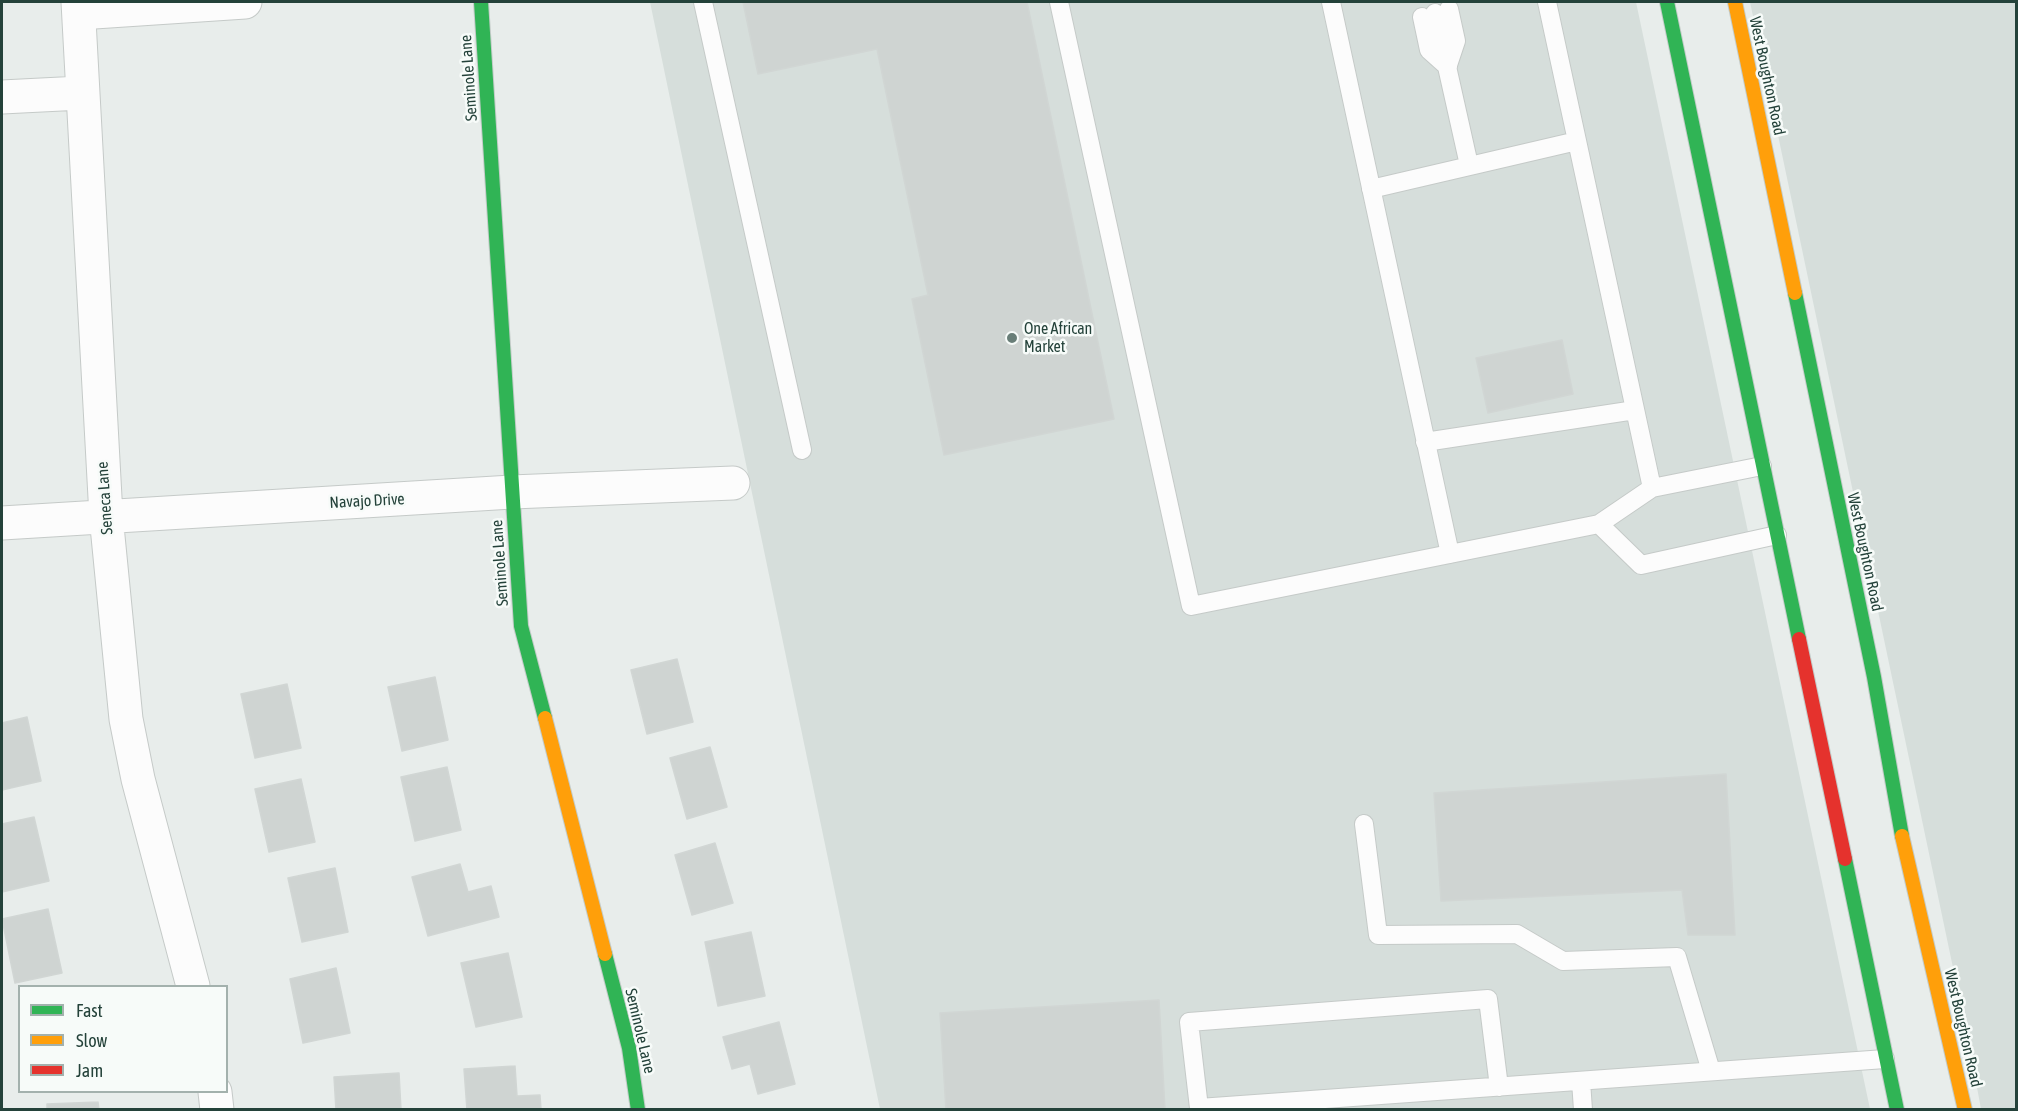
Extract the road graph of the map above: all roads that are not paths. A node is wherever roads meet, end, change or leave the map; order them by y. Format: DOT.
graph roads {
  1 [pos="245,2"];
  2 [pos="481,2"];
  3 [pos="703,2"];
  4 [pos="1059,2"];
  5 [pos="1331,2"];
  6 [pos="1547,2"];
  7 [pos="1667,2"];
  8 [pos="1735,2"];
  9 [pos="78,7"];
  10 [pos="1448,67"];
  11 [pos="81,93"];
  12 [pos="2,97"];
  13 [pos="1576,141"];
  14 [pos="1469,165"];
  15 [pos="1371,189"];
  16 [pos="1635,410"];
  17 [pos="1425,442"];
  18 [pos="802,450"];
  19 [pos="1762,466"];
  20 [pos="733,483"];
  21 [pos="1652,488"];
  22 [pos="512,492"];
  23 [pos="106,516"];
  24 [pos="2,523"];
  25 [pos="1599,524"];
  26 [pos="1777,535"];
  27 [pos="1450,554"];
  28 [pos="1364,824"];
  29 [pos="191,985"];
  30 [pos="1885,1059"];
  31 [pos="1711,1071"];
  32 [pos="1581,1081"];
  33 [pos="1499,1087"];
  34 [pos="215,1093"];
  35 [pos="1199,1109"];
  36 [pos="218,1110"];
  37 [pos="638,1110"];
  38 [pos="1583,1110"];
  39 [pos="1897,1110"];
  40 [pos="1965,1110"];
  1 -- 9 [label="street"];
  2 -- 22 [label="main road, Seminole Lane"];
  3 -- 18 [label="lane"];
  4 -- 27 [label="lane"];
  5 -- 15 [label="lane"];
  6 -- 13 [label="lane"];
  7 -- 19 [label="main road"];
  8 -- 40 [label="main road, West Boughton Road"];
  9 -- 11 [label="street, Seneca Lane"];
  10 -- 10 [label="lane"];
  10 -- 14 [label="lane"];
  11 -- 12 [label="street"];
  11 -- 23 [label="street, Seneca Lane"];
  13 -- 14 [label="lane"];
  13 -- 16 [label="lane"];
  14 -- 15 [label="lane"];
  15 -- 17 [label="lane"];
  16 -- 17 [label="lane"];
  16 -- 21 [label="lane"];
  17 -- 27 [label="lane"];
  19 -- 21 [label="lane"];
  19 -- 26 [label="main road"];
  20 -- 22 [label="street, Navajo Drive"];
  21 -- 25 [label="lane"];
  22 -- 23 [label="street, Navajo Drive"];
  22 -- 37 [label="main road, Seminole Lane"];
  23 -- 24 [label="street, Navajo Drive"];
  23 -- 29 [label="street, Seneca Lane"];
  25 -- 26 [label="lane"];
  25 -- 27 [label="lane"];
  26 -- 30 [label="main road"];
  28 -- 31 [label="lane"];
  30 -- 31 [label="lane"];
  30 -- 39 [label="main road"];
  31 -- 32 [label="lane"];
  32 -- 33 [label="lane"];
  32 -- 38 [label="lane"];
  33 -- 35 [label="lane"];
  33 -- 35 [label="lane"];
  34 -- 36 [label="street"];
}
